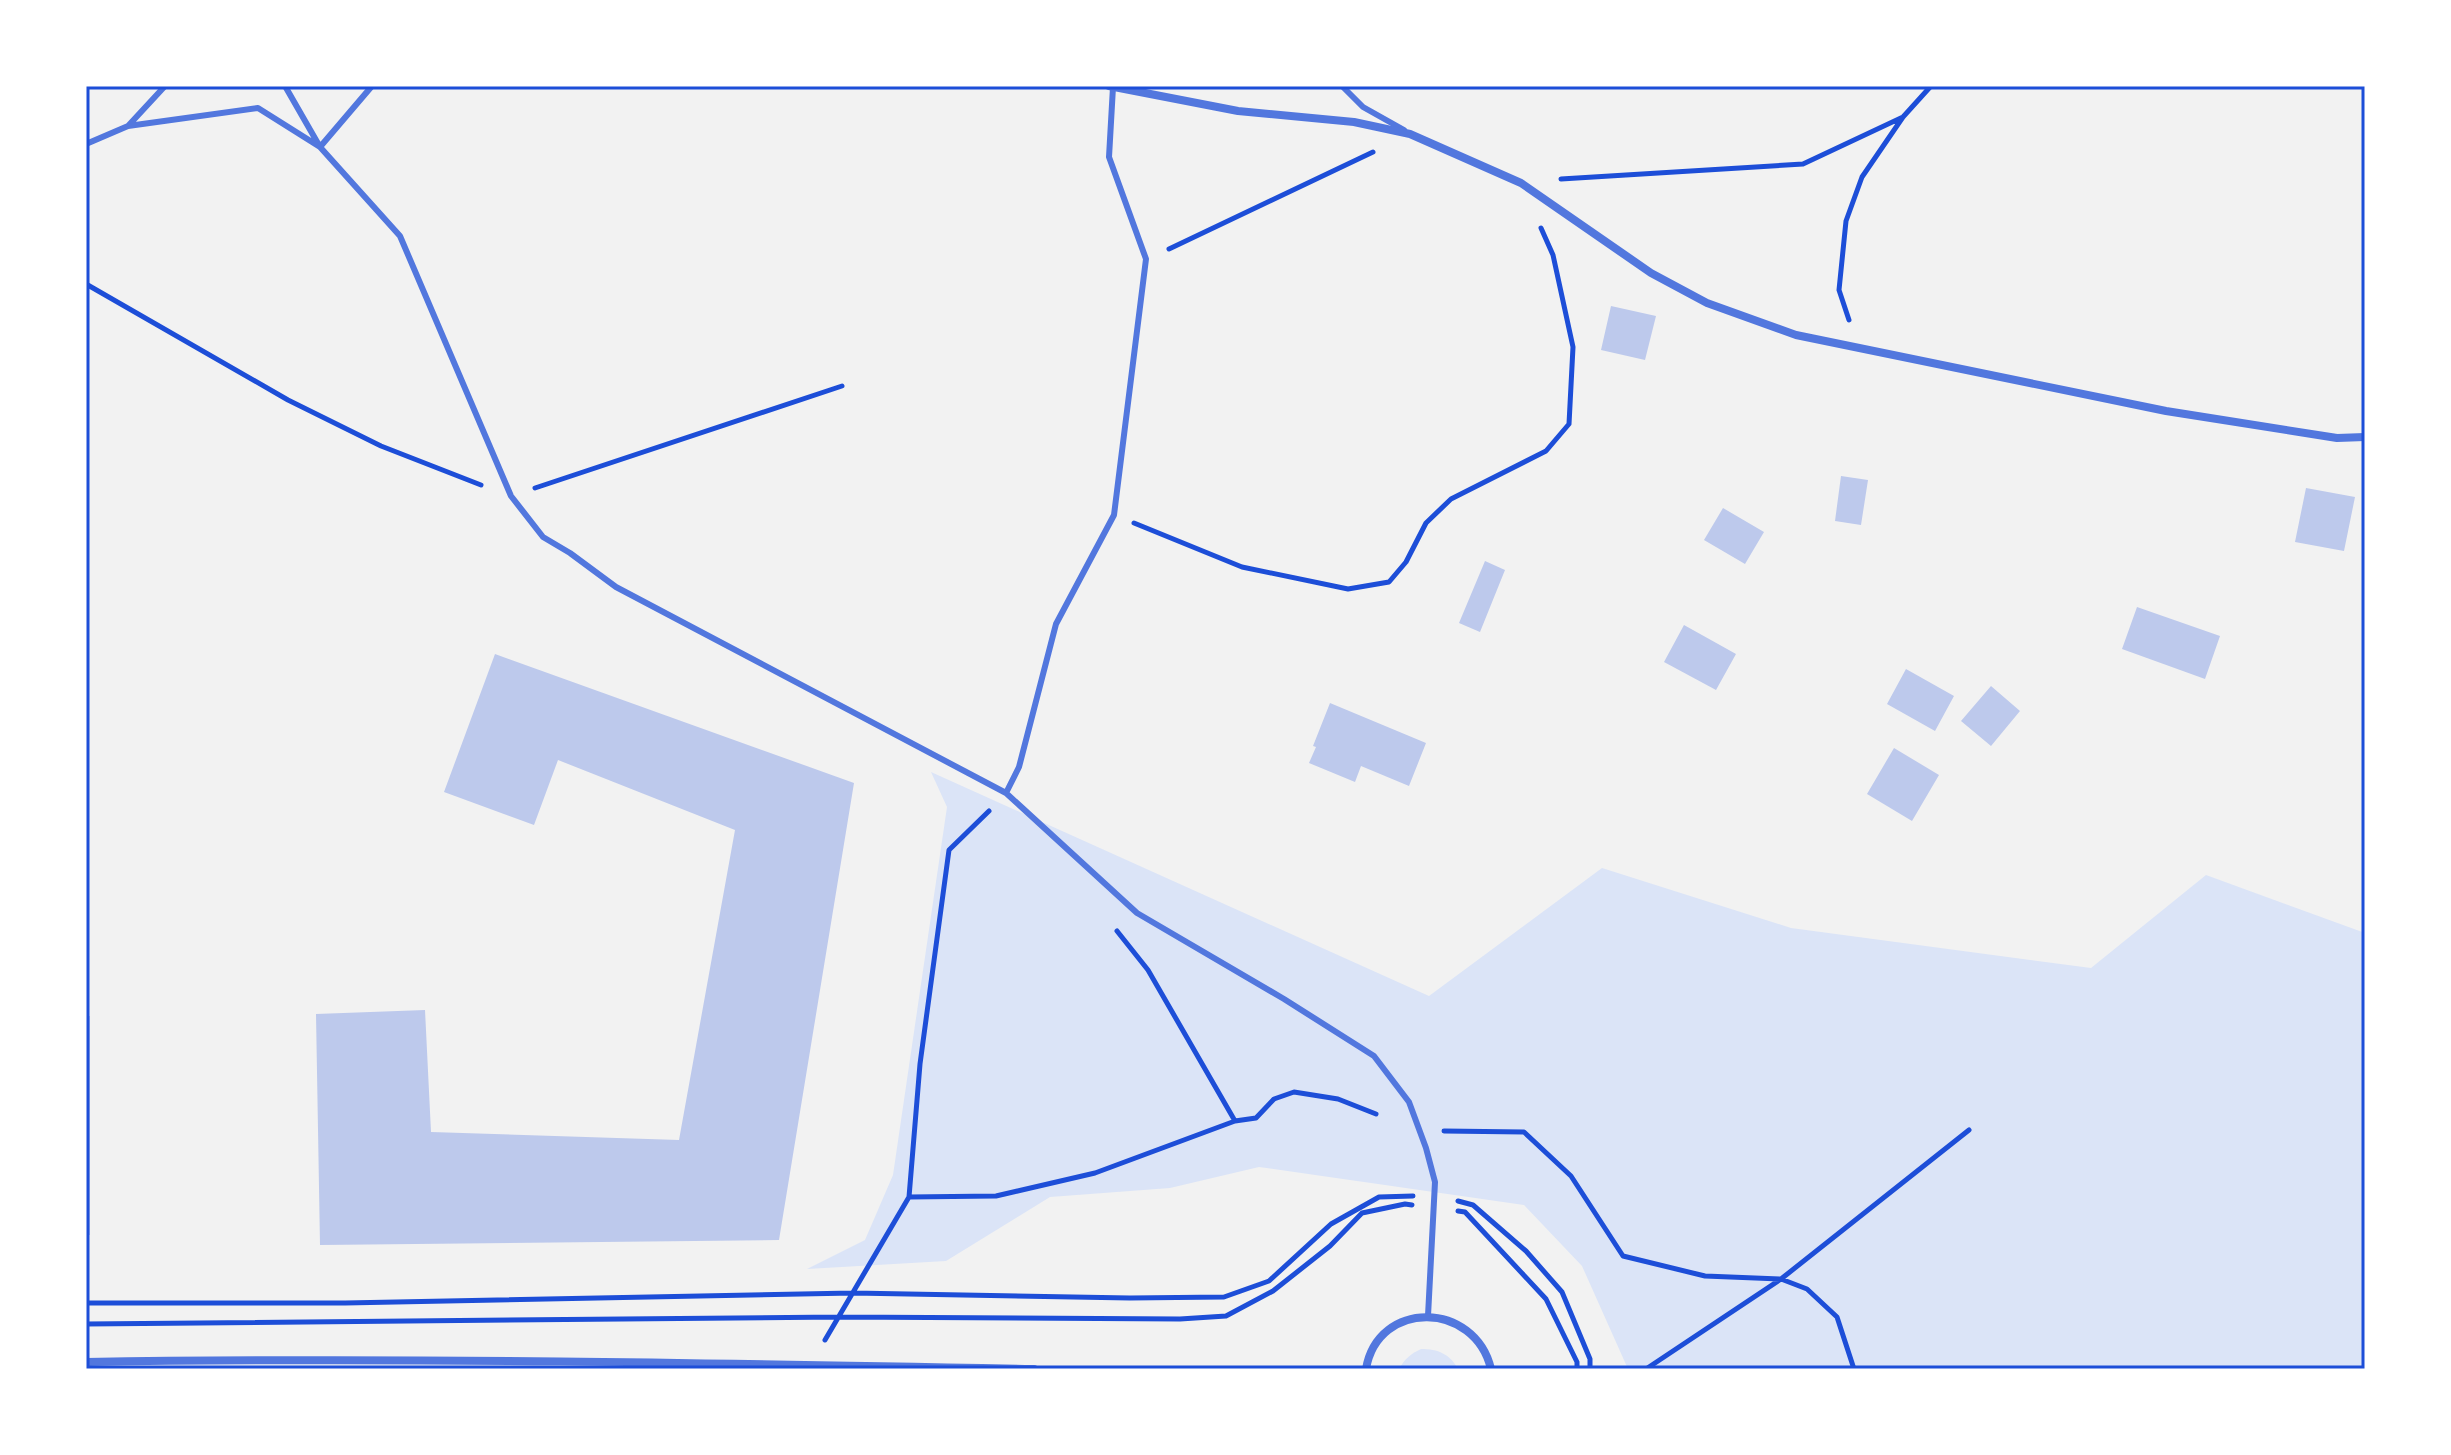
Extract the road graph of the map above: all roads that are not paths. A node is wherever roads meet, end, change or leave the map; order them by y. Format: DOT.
graph roads {
  1 [pos="165,86"];
  2 [pos="285,86"];
  3 [pos="372,86"];
  4 [pos="1111,86"];
  5 [pos="1342,86"];
  6 [pos="128,126"];
  7 [pos="1410,134"];
  8 [pos="86,144"];
  9 [pos="320,147"];
  10 [pos="2365,437"];
  11 [pos="1006,793"];
  12 [pos="1428,1316"];
  13 [pos="86,1362"];
  14 [pos="211,1364"];
  15 [pos="1034,1369"];
  16 [pos="1366,1369"];
  17 [pos="1491,1369"];
  1 -- 6 [label="lane"];
  2 -- 9 [label="lane"];
  3 -- 9 [label="lane"];
  4 -- 7 [label="street"];
  4 -- 11 [label="lane"];
  5 -- 7 [label="lane"];
  6 -- 8 [label="lane"];
  6 -- 9 [label="lane"];
  7 -- 10 [label="street"];
  9 -- 11 [label="lane"];
  11 -- 12 [label="lane"];
  12 -- 16 [label="street"];
  12 -- 17 [label="street"];
  13 -- 14 [label="street"];
  14 -- 15 [label="street"];
}
